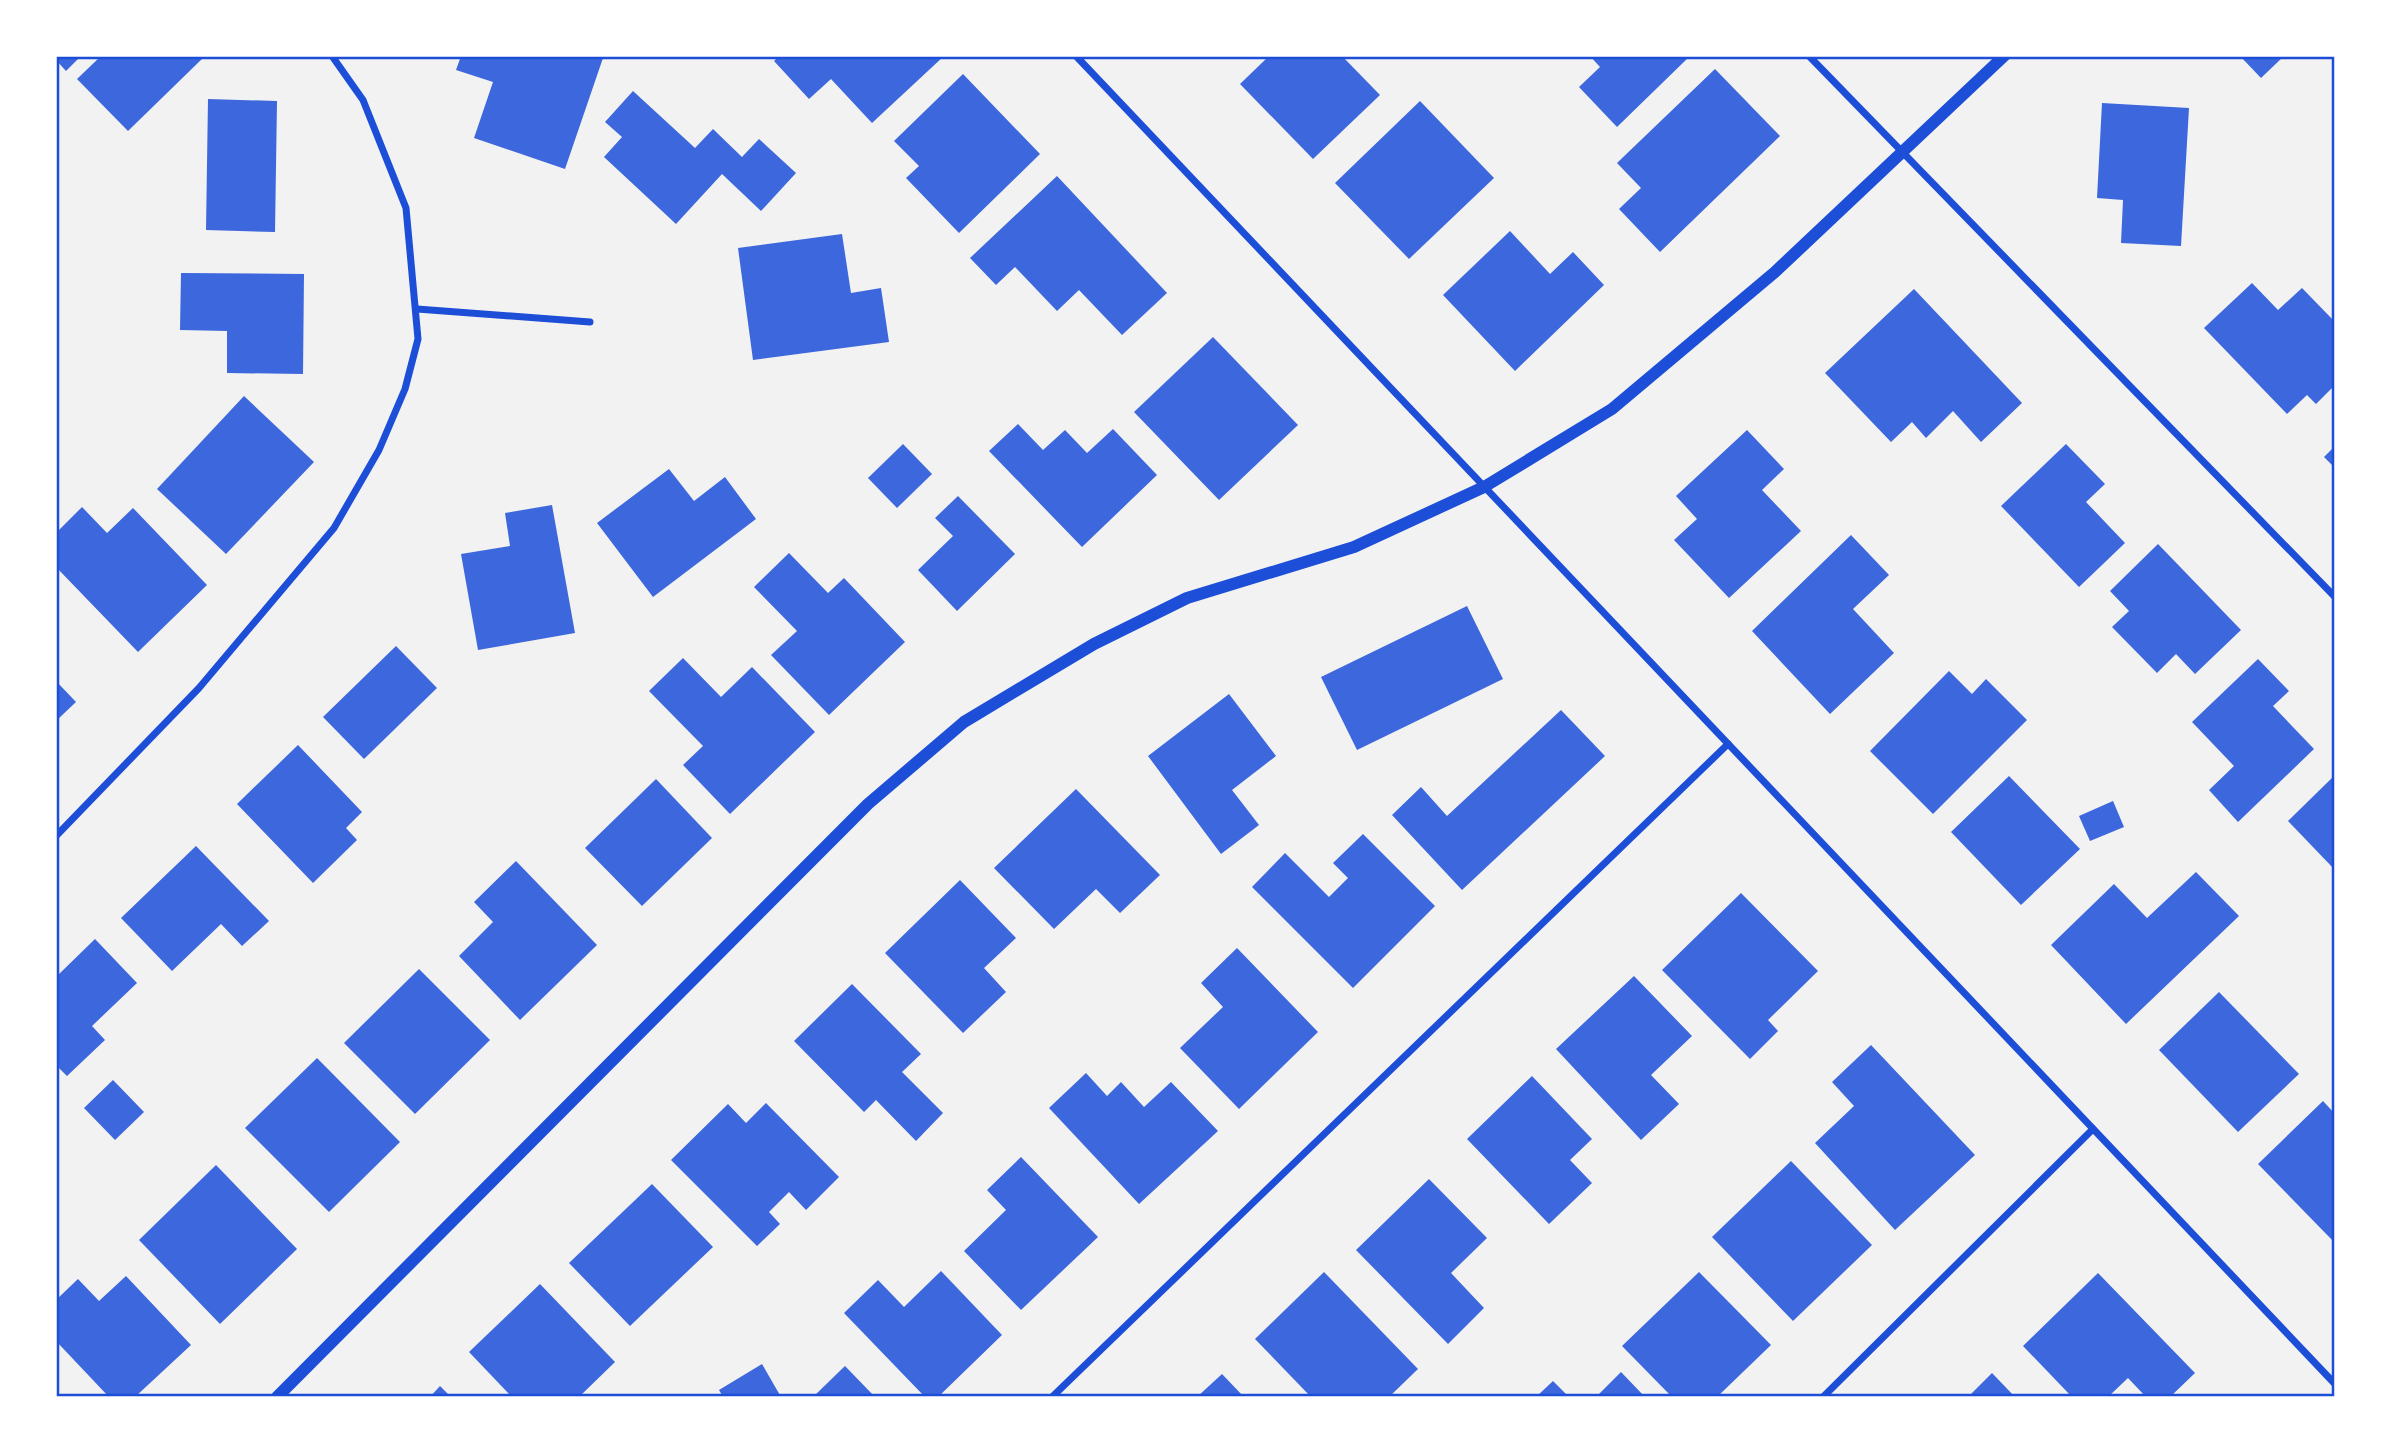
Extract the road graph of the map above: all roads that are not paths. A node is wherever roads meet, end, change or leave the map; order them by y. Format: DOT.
graph roads {
  1 [pos="332,56"];
  2 [pos="1076,56"];
  3 [pos="1810,56"];
  4 [pos="2004,56"];
  5 [pos="1901,153"];
  6 [pos="417,309"];
  7 [pos="590,321"];
  8 [pos="1484,487"];
  9 [pos="2335,597"];
  10 [pos="1728,744"];
  11 [pos="56,836"];
  12 [pos="2093,1129"];
  13 [pos="2335,1384"];
  14 [pos="277,1397"];
  15 [pos="1052,1397"];
  16 [pos="1822,1397"];
  1 -- 6 [label="street"];
  2 -- 8 [label="street"];
  3 -- 5 [label="street"];
  4 -- 5 [label="street"];
  5 -- 8 [label="street"];
  5 -- 9 [label="street"];
  6 -- 7 [label="street"];
  6 -- 11 [label="street"];
  8 -- 10 [label="street"];
  8 -- 14 [label="street"];
  10 -- 12 [label="street"];
  10 -- 15 [label="street"];
  12 -- 13 [label="street"];
  12 -- 16 [label="street"];
}
